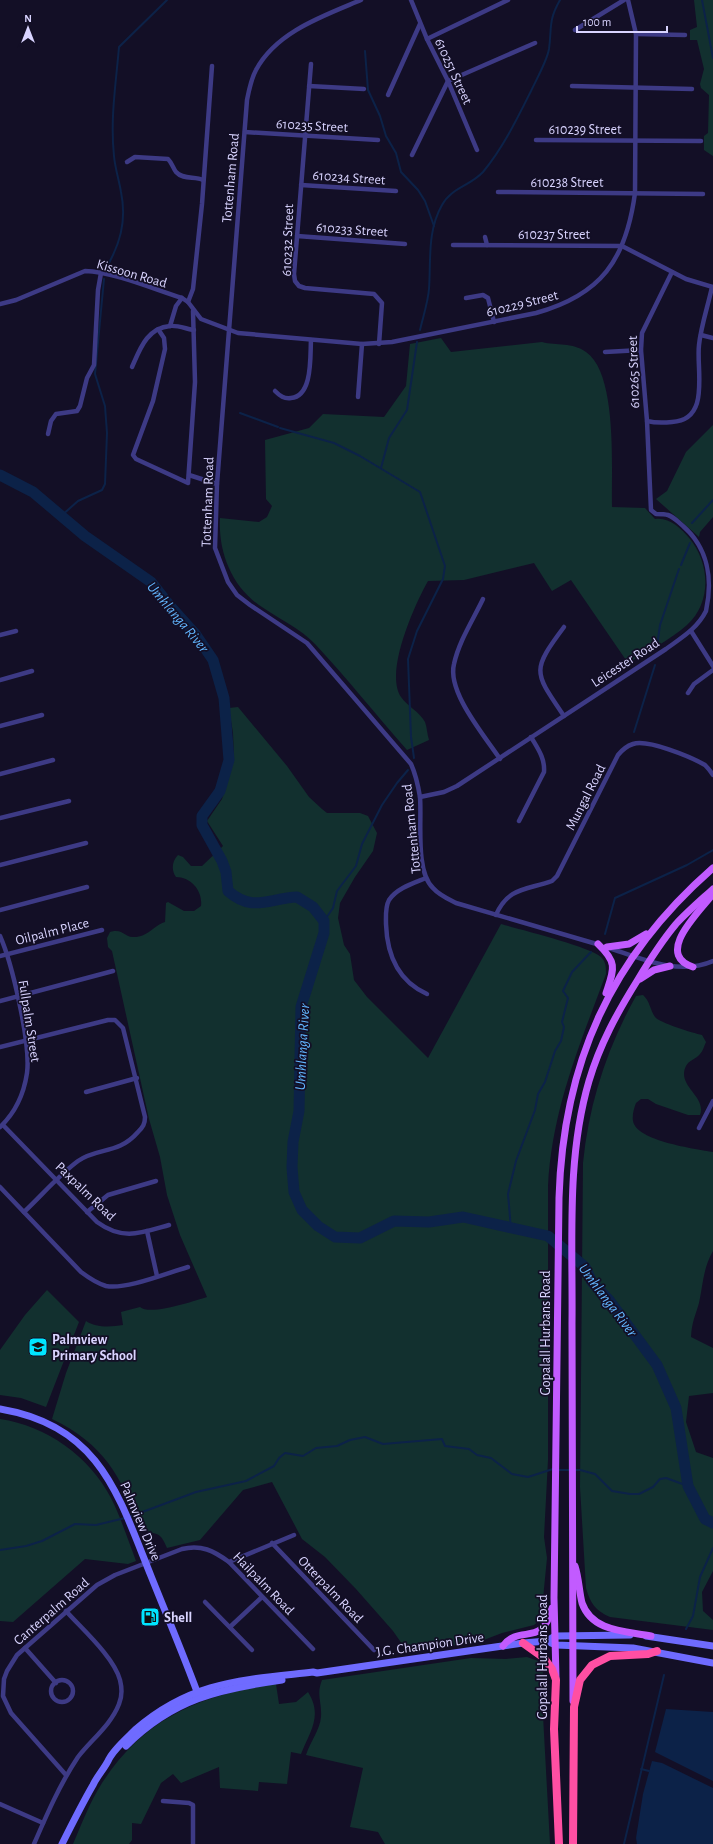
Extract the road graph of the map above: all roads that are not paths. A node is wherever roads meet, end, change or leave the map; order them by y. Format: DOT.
graph roads {
  1 [pos="361,0"];
  2 [pos="411,0"];
  3 [pos="508,0"];
  4 [pos="624,0"];
  5 [pos="628,0"];
  6 [pos="354,1"];
  7 [pos="420,24"];
  8 [pos="575,30"];
  9 [pos="636,34"];
  10 [pos="685,35"];
  11 [pos="427,39"];
  12 [pos="535,42"];
  13 [pos="311,64"];
  14 [pos="212,66"];
  15 [pos="448,81"];
  16 [pos="309,86"];
  17 [pos="572,86"];
  18 [pos="635,88"];
  19 [pos="364,89"];
  20 [pos="692,89"];
  21 [pos="388,95"];
  22 [pos="245,132"];
  23 [pos="304,136"];
  24 [pos="378,140"];
  25 [pos="536,140"];
  26 [pos="635,140"];
  27 [pos="701,141"];
  28 [pos="477,150"];
  29 [pos="412,155"];
  30 [pos="127,162"];
  31 [pos="203,180"];
  32 [pos="300,185"];
  33 [pos="396,191"];
  34 [pos="498,192"];
  35 [pos="635,193"];
  36 [pos="703,194"];
  37 [pos="297,236"];
  38 [pos="485,237"];
  39 [pos="405,244"];
  40 [pos="453,245"];
  41 [pos="487,245"];
  42 [pos="622,246"];
  43 [pos="672,272"];
  44 [pos="101,273"];
  45 [pos="713,287"];
  46 [pos="182,298"];
  47 [pos="466,298"];
  48 [pos="188,302"];
  49 [pos="0,304"];
  50 [pos="193,310"];
  51 [pos="494,322"];
  52 [pos="170,326"];
  53 [pos="158,329"];
  54 [pos="228,329"];
  55 [pos="194,330"];
  56 [pos="701,335"];
  57 [pos="713,338"];
  58 [pos="311,340"];
  59 [pos="362,344"];
  60 [pos="378,344"];
  61 [pos="641,350"];
  62 [pos="605,352"];
  63 [pos="132,367"];
  64 [pos="275,391"];
  65 [pos="358,397"];
  66 [pos="647,421"];
  67 [pos="48,434"];
  68 [pos="189,475"];
  69 [pos="217,484"];
  70 [pos="712,569"];
  71 [pos="483,599"];
  72 [pos="564,627"];
  73 [pos="16,631"];
  74 [pos="691,631"];
  75 [pos="0,635"];
  76 [pos="713,666"];
  77 [pos="713,670"];
  78 [pos="32,671"];
  79 [pos="0,680"];
  80 [pos="688,692"];
  81 [pos="42,714"];
  82 [pos="564,716"];
  83 [pos="0,726"];
  84 [pos="531,738"];
  85 [pos="500,759"];
  86 [pos="53,760"];
  87 [pos="0,774"];
  88 [pos="713,775"];
  89 [pos="420,797"];
  90 [pos="69,802"];
  91 [pos="0,818"];
  92 [pos="519,821"];
  93 [pos="86,843"];
  94 [pos="0,865"];
  95 [pos="713,868"];
  96 [pos="426,878"];
  97 [pos="87,887"];
  98 [pos="713,889"];
  99 [pos="713,894"];
  100 [pos="0,910"];
  101 [pos="496,915"];
  102 [pos="659,922"];
  103 [pos="102,930"];
  104 [pos="0,936"];
  105 [pos="598,944"];
  106 [pos="607,947"];
  107 [pos="7,954"];
  108 [pos="0,956"];
  109 [pos="634,956"];
  110 [pos="650,960"];
  111 [pos="713,960"];
  112 [pos="670,966"];
  113 [pos="693,967"];
  114 [pos="113,971"];
  115 [pos="636,983"];
  116 [pos="427,994"];
  117 [pos="17,996"];
  118 [pos="0,1001"];
  119 [pos="600,1012"];
  120 [pos="25,1040"];
  121 [pos="0,1047"];
  122 [pos="137,1078"];
  123 [pos="86,1092"];
  124 [pos="713,1100"];
  125 [pos="1,1126"];
  126 [pos="699,1128"];
  127 [pos="57,1180"];
  128 [pos="156,1181"];
  129 [pos="0,1187"];
  130 [pos="24,1212"];
  131 [pos="87,1212"];
  132 [pos="169,1225"];
  133 [pos="146,1232"];
  134 [pos="188,1267"];
  135 [pos="157,1276"];
  136 [pos="0,1409"];
  137 [pos="294,1535"];
  138 [pos="272,1544"];
  139 [pos="572,1558"];
  140 [pos="229,1562"];
  141 [pos="146,1563"];
  142 [pos="262,1597"];
  143 [pos="554,1598"];
  144 [pos="205,1602"];
  145 [pos="66,1611"];
  146 [pos="230,1627"];
  147 [pos="572,1635"];
  148 [pos="555,1636"];
  149 [pos="651,1636"];
  150 [pos="547,1641"];
  151 [pos="523,1643"];
  152 [pos="556,1645"];
  153 [pos="573,1645"];
  154 [pos="503,1646"];
  155 [pos="713,1646"];
  156 [pos="25,1648"];
  157 [pos="313,1649"];
  158 [pos="252,1650"];
  159 [pos="374,1650"];
  160 [pos="658,1651"];
  161 [pos="713,1662"];
  162 [pos="556,1680"];
  163 [pos="56,1683"];
  164 [pos="198,1694"];
  165 [pos="574,1707"];
  166 [pos="66,1775"];
  167 [pos="163,1801"];
  168 [pos="0,1804"];
  169 [pos="43,1823"];
  170 [pos="34,1844"];
  171 [pos="62,1844"];
  172 [pos="193,1844"];
  173 [pos="559,1844"];
  174 [pos="573,1844"];
  1 -- 6 [label="street, Tottenham Road"];
  2 -- 7 [label="street, 610251 Street"];
  3 -- 11 [label="street"];
  4 -- 8 [label="street"];
  5 -- 9 [label="street, 610229 Street"];
  6 -- 22 [label="street, Tottenham Road"];
  7 -- 11 [label="street, 610251 Street"];
  7 -- 21 [label="street"];
  9 -- 10 [label="street"];
  9 -- 18 [label="street, 610229 Street"];
  11 -- 15 [label="street, 610251 Street"];
  12 -- 15 [label="street"];
  13 -- 16 [label="street, 610232 Street"];
  14 -- 31 [label="street"];
  15 -- 28 [label="street, 610251 Street"];
  15 -- 29 [label="street"];
  16 -- 19 [label="street"];
  16 -- 23 [label="street, 610232 Street"];
  17 -- 18 [label="street"];
  18 -- 20 [label="street"];
  18 -- 26 [label="street, 610229 Street"];
  22 -- 23 [label="street, 610235 Street"];
  22 -- 54 [label="street, Tottenham Road"];
  23 -- 24 [label="street, 610235 Street"];
  23 -- 32 [label="street, 610232 Street"];
  25 -- 26 [label="street, 610239 Street"];
  26 -- 27 [label="street, 610239 Street"];
  26 -- 35 [label="street, 610229 Street"];
  30 -- 31 [label="street"];
  31 -- 48 [label="street"];
  32 -- 33 [label="street, 610234 Street"];
  32 -- 37 [label="street, 610232 Street"];
  34 -- 35 [label="street, 610238 Street"];
  35 -- 36 [label="street, 610238 Street"];
  35 -- 42 [label="street, 610229 Street"];
  37 -- 39 [label="street, 610233 Street"];
  37 -- 60 [label="street, 610232 Street"];
  38 -- 41 [label="street"];
  40 -- 41 [label="street, 610237 Street"];
  41 -- 42 [label="street, 610237 Street"];
  42 -- 43 [label="street"];
  42 -- 51 [label="street, 610229 Street"];
  43 -- 45 [label="street"];
  43 -- 61 [label="street, 610265 Street"];
  44 -- 46 [label="street, Kissoon Road"];
  44 -- 49 [label="street, Kissoon Road"];
  44 -- 67 [label="street"];
  45 -- 56 [label="street, 610265 Street"];
  46 -- 48 [label="street, Kissoon Road"];
  46 -- 52 [label="street"];
  47 -- 51 [label="street"];
  48 -- 50 [label="street, Kissoon Road"];
  50 -- 54 [label="street, Kissoon Road"];
  50 -- 55 [label="street"];
  51 -- 60 [label="street, 610229 Street"];
  52 -- 53 [label="street"];
  52 -- 55 [label="street"];
  53 -- 63 [label="street"];
  53 -- 68 [label="street"];
  54 -- 58 [label="street, 610229 Street"];
  54 -- 69 [label="street, Tottenham Road"];
  55 -- 68 [label="street"];
  56 -- 57 [label="street"];
  56 -- 66 [label="street, 610265 Street"];
  58 -- 59 [label="street, 610229 Street"];
  58 -- 64 [label="street"];
  59 -- 60 [label="street, 610229 Street"];
  59 -- 65 [label="street"];
  61 -- 62 [label="street"];
  61 -- 66 [label="street, 610265 Street"];
  66 -- 70 [label="street, Leicester Road"];
  68 -- 69 [label="street"];
  69 -- 89 [label="street, Tottenham Road"];
  70 -- 74 [label="street, Leicester Road"];
  71 -- 85 [label="street"];
  72 -- 82 [label="street"];
  73 -- 75 [label="street"];
  74 -- 76 [label="street"];
  74 -- 82 [label="street, Leicester Road"];
  77 -- 80 [label="street"];
  78 -- 79 [label="street"];
  81 -- 83 [label="street"];
  82 -- 84 [label="street, Leicester Road"];
  84 -- 85 [label="street, Leicester Road"];
  84 -- 92 [label="street"];
  85 -- 89 [label="street, Leicester Road"];
  86 -- 87 [label="street"];
  88 -- 101 [label="street, Mungal Road"];
  89 -- 96 [label="street, Tottenham Road"];
  90 -- 91 [label="street"];
  93 -- 94 [label="street"];
  95 -- 102 [label="main road, Gopalall Hurbans Road"];
  96 -- 101 [label="street, Tottenham Road"];
  96 -- 116 [label="street"];
  97 -- 100 [label="street"];
  98 -- 110 [label="main road, Gopalall Hurbans Road"];
  99 -- 113 [label="main road"];
  101 -- 105 [label="street, Tottenham Road"];
  102 -- 106 [label="main road"];
  102 -- 109 [label="main road, Gopalall Hurbans Road"];
  103 -- 107 [label="street, Oilpalm Place"];
  104 -- 107 [label="street, Fullpalm Street"];
  105 -- 106 [label="street, Tottenham Road"];
  105 -- 119 [label="main road"];
  106 -- 109 [label="street, Tottenham Road"];
  107 -- 108 [label="street, Oilpalm Place"];
  107 -- 117 [label="street, Fullpalm Street"];
  109 -- 110 [label="street, Tottenham Road"];
  109 -- 119 [label="main road, Gopalall Hurbans Road"];
  110 -- 112 [label="street"];
  110 -- 115 [label="main road, Gopalall Hurbans Road"];
  111 -- 113 [label="street"];
  112 -- 113 [label="street"];
  112 -- 115 [label="main road"];
  114 -- 117 [label="street"];
  115 -- 139 [label="main road, Gopalall Hurbans Road"];
  117 -- 118 [label="street"];
  117 -- 120 [label="street, Fullpalm Street"];
  119 -- 143 [label="main road, Gopalall Hurbans Road"];
  120 -- 121 [label="street"];
  120 -- 122 [label="street"];
  120 -- 125 [label="street, Fullpalm Street"];
  122 -- 123 [label="street"];
  122 -- 127 [label="street"];
  124 -- 126 [label="street"];
  125 -- 127 [label="street, Paxpalm Road"];
  127 -- 130 [label="street"];
  127 -- 131 [label="street, Paxpalm Road"];
  128 -- 131 [label="street"];
  129 -- 130 [label="street"];
  130 -- 135 [label="street"];
  131 -- 133 [label="street, Paxpalm Road"];
  132 -- 133 [label="street, Paxpalm Road"];
  133 -- 135 [label="street"];
  134 -- 135 [label="street"];
  136 -- 141 [label="street, Palmview Drive"];
  137 -- 138 [label="street"];
  138 -- 140 [label="street"];
  138 -- 159 [label="street, Otterpalm Road"];
  139 -- 147 [label="main road, Gopalall Hurbans Road"];
  139 -- 149 [label="main road"];
  140 -- 141 [label="street, Hailpalm Road"];
  140 -- 142 [label="street, Hailpalm Road"];
  141 -- 145 [label="street, Canterpalm Road"];
  141 -- 164 [label="street, Palmview Drive"];
  142 -- 146 [label="street"];
  142 -- 157 [label="street, Hailpalm Road"];
  143 -- 148 [label="main road, Gopalall Hurbans Road"];
  143 -- 154 [label="main road"];
  144 -- 146 [label="street"];
  145 -- 156 [label="street, Canterpalm Road"];
  145 -- 166 [label="street"];
  146 -- 158 [label="street"];
  147 -- 148 [label="street, J.G. Champion Drive"];
  147 -- 149 [label="street, J.G. Champion Drive"];
  147 -- 153 [label="main road, Gopalall Hurbans Road"];
  148 -- 150 [label="street, J.G. Champion Drive"];
  148 -- 152 [label="main road, Gopalall Hurbans Road"];
  149 -- 155 [label="street, J.G. Champion Drive"];
  150 -- 151 [label="street, J.G. Champion Drive"];
  150 -- 152 [label="street, J.G. Champion Drive"];
  151 -- 154 [label="street, J.G. Champion Drive"];
  151 -- 162 [label="highway"];
  152 -- 153 [label="street, J.G. Champion Drive"];
  152 -- 162 [label="main road, Gopalall Hurbans Road"];
  153 -- 160 [label="street, J.G. Champion Drive"];
  153 -- 165 [label="main road, Gopalall Hurbans Road"];
  154 -- 164 [label="street, J.G. Champion Drive"];
  156 -- 163 [label="street"];
  156 -- 166 [label="street, Canterpalm Road"];
  160 -- 161 [label="street, J.G. Champion Drive"];
  160 -- 165 [label="highway"];
  162 -- 173 [label="highway, Gopalall Hurbans Road"];
  163 -- 163 [label="street"];
  164 -- 171 [label="street, J.G. Champion Drive"];
  165 -- 174 [label="highway, Gopalall Hurbans Road"];
  166 -- 169 [label="street"];
  167 -- 172 [label="street"];
  168 -- 169 [label="street"];
  169 -- 170 [label="street"];
}
